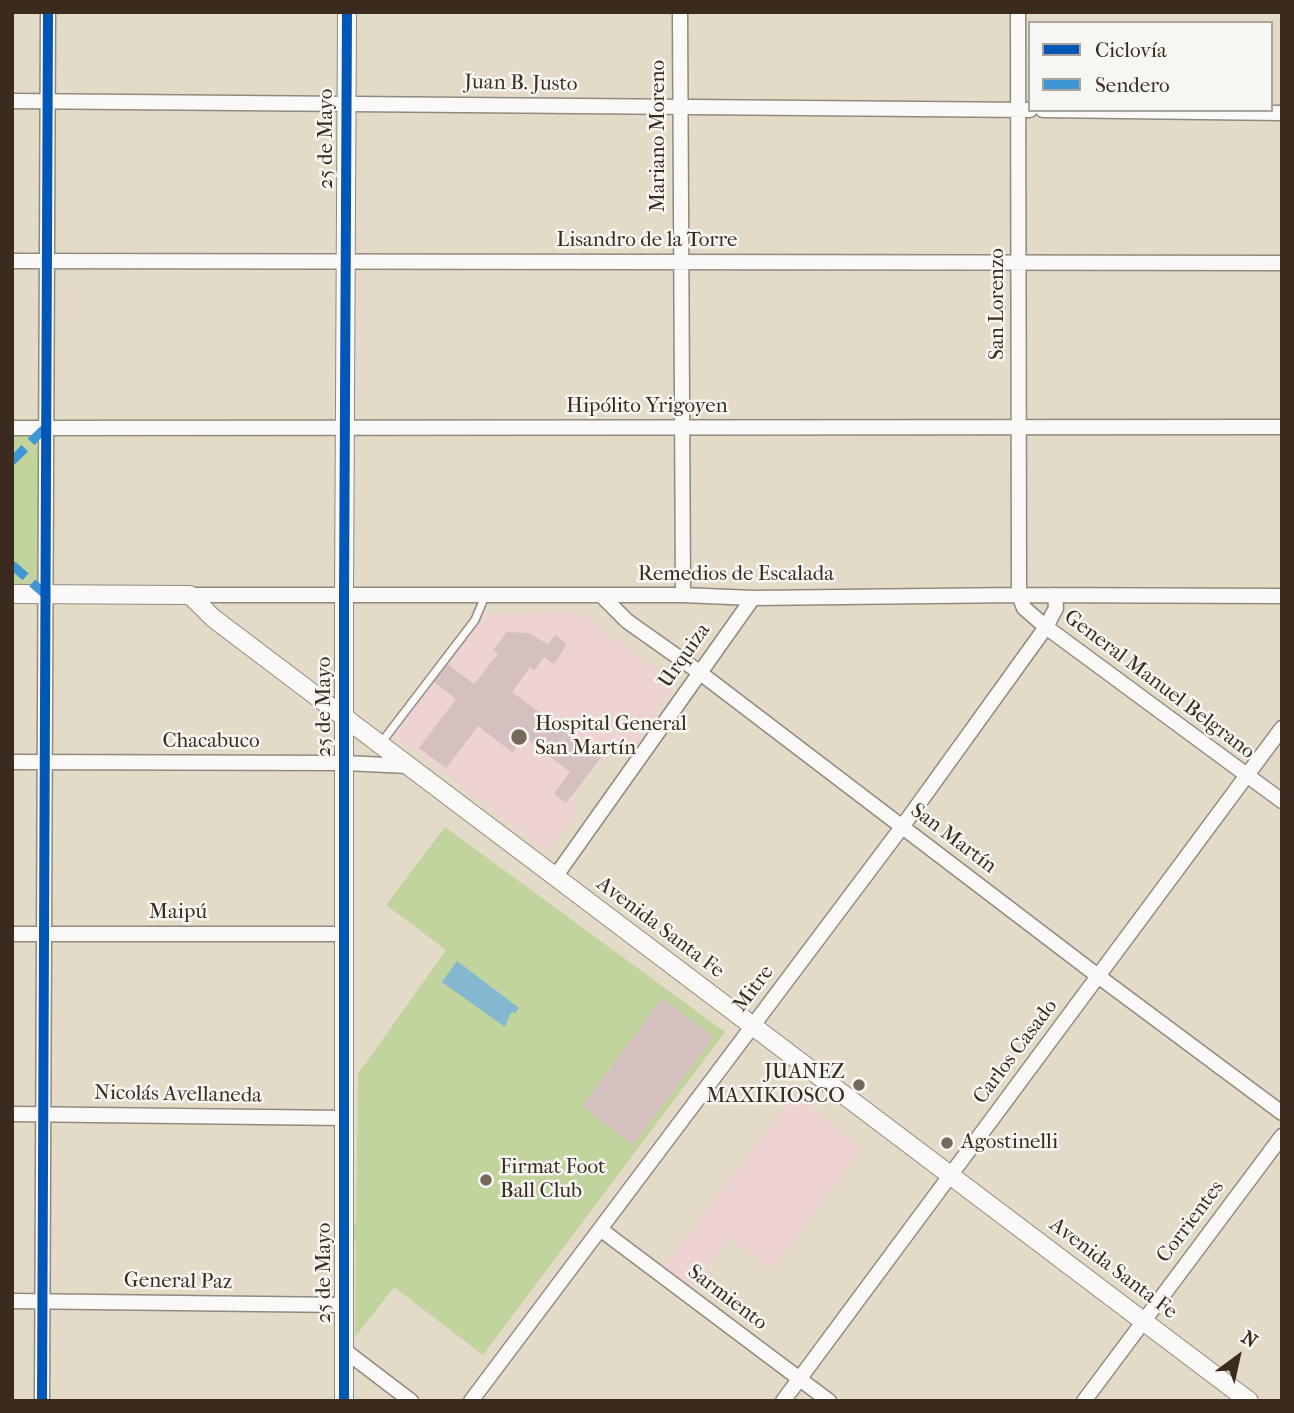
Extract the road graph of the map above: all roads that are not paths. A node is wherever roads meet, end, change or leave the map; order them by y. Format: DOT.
graph roads {
  1 [pos="48,12"];
  2 [pos="347,12"];
  3 [pos="680,12"];
  4 [pos="1018,12"];
  5 [pos="12,101"];
  6 [pos="47,101"];
  7 [pos="346,104"];
  8 [pos="680,107"];
  9 [pos="1024,110"];
  10 [pos="1202,112"];
  11 [pos="1282,113"];
  12 [pos="12,261"];
  13 [pos="46,261"];
  14 [pos="346,262"];
  15 [pos="681,262"];
  16 [pos="1019,263"];
  17 [pos="1282,263"];
  18 [pos="1019,427"];
  19 [pos="1282,427"];
  20 [pos="12,428"];
  21 [pos="46,428"];
  22 [pos="345,428"];
  23 [pos="682,428"];
  24 [pos="12,594"];
  25 [pos="45,594"];
  26 [pos="344,594"];
  27 [pos="190,595"];
  28 [pos="485,595"];
  29 [pos="683,595"];
  30 [pos="1019,595"];
  31 [pos="1055,595"];
  32 [pos="602,596"];
  33 [pos="1282,596"];
  34 [pos="753,597"];
  35 [pos="1046,627"];
  36 [pos="699,673"];
  37 [pos="344,717"];
  38 [pos="1282,728"];
  39 [pos="380,744"];
  40 [pos="12,762"];
  41 [pos="44,762"];
  42 [pos="344,763"];
  43 [pos="409,766"];
  44 [pos="1247,776"];
  45 [pos="1282,802"];
  46 [pos="902,827"];
  47 [pos="555,877"];
  48 [pos="12,934"];
  49 [pos="44,934"];
  50 [pos="344,934"];
  51 [pos="1098,976"];
  52 [pos="753,1026"];
  53 [pos="1282,1113"];
  54 [pos="12,1115"];
  55 [pos="43,1115"];
  56 [pos="344,1118"];
  57 [pos="1282,1136"];
  58 [pos="951,1175"];
  59 [pos="600,1229"];
  60 [pos="12,1301"];
  61 [pos="42,1301"];
  62 [pos="344,1305"];
  63 [pos="1143,1321"];
  64 [pos="344,1350"];
  65 [pos="800,1379"];
  66 [pos="42,1401"];
  67 [pos="344,1401"];
  68 [pos="411,1401"];
  69 [pos="471,1401"];
  70 [pos="783,1401"];
  71 [pos="829,1401"];
  72 [pos="1084,1401"];
  73 [pos="1249,1401"];
  1 -- 6 [label="street"];
  2 -- 7 [label="street, 25 de Mayo"];
  3 -- 8 [label="street, Mariano Moreno"];
  4 -- 9 [label="street, San Lorenzo"];
  5 -- 6 [label="street, Juan B. Justo"];
  6 -- 7 [label="street, Juan B. Justo"];
  6 -- 13 [label="street"];
  7 -- 8 [label="street, Juan B. Justo"];
  7 -- 14 [label="street, 25 de Mayo"];
  8 -- 9 [label="street, Juan B. Justo"];
  8 -- 15 [label="street, Mariano Moreno"];
  9 -- 16 [label="street, San Lorenzo"];
  10 -- 11 [label="street"];
  12 -- 13 [label="street, Lisandro de la Torre"];
  13 -- 14 [label="street, Lisandro de la Torre"];
  13 -- 21 [label="street"];
  14 -- 15 [label="street, Lisandro de la Torre"];
  14 -- 22 [label="street, 25 de Mayo"];
  15 -- 16 [label="street, Lisandro de la Torre"];
  15 -- 23 [label="street, Mariano Moreno"];
  16 -- 17 [label="street, Lisandro de la Torre"];
  16 -- 18 [label="street, San Lorenzo"];
  18 -- 19 [label="street, Hipólito Yrigoyen"];
  18 -- 23 [label="street, Hipólito Yrigoyen"];
  18 -- 30 [label="street, San Lorenzo"];
  20 -- 21 [label="street, Hipólito Yrigoyen"];
  21 -- 22 [label="street, Hipólito Yrigoyen"];
  21 -- 25 [label="street"];
  22 -- 23 [label="street, Hipólito Yrigoyen"];
  22 -- 26 [label="street, 25 de Mayo"];
  23 -- 29 [label="street, Mariano Moreno"];
  24 -- 25 [label="street"];
  25 -- 27 [label="street"];
  25 -- 41 [label="street"];
  26 -- 27 [label="street, Remedios de Escalada"];
  26 -- 28 [label="street, Remedios de Escalada"];
  26 -- 37 [label="street, 25 de Mayo"];
  27 -- 37 [label="street, Avenida Santa Fe"];
  28 -- 32 [label="street, Remedios de Escalada"];
  28 -- 39 [label="lane"];
  29 -- 32 [label="street, Remedios de Escalada"];
  29 -- 34 [label="street, Remedios de Escalada"];
  30 -- 31 [label="street, Remedios de Escalada"];
  30 -- 34 [label="street, Remedios de Escalada"];
  30 -- 35 [label="street, General Manuel Belgrano"];
  31 -- 33 [label="street, Remedios de Escalada"];
  31 -- 35 [label="street, Mitre"];
  32 -- 36 [label="street, San Martín"];
  34 -- 36 [label="street, Urquiza"];
  35 -- 44 [label="street, General Manuel Belgrano"];
  35 -- 46 [label="street, Mitre"];
  36 -- 46 [label="street, San Martín"];
  36 -- 47 [label="street, Urquiza"];
  37 -- 39 [label="street, Avenida Santa Fe"];
  37 -- 42 [label="street, 25 de Mayo"];
  38 -- 44 [label="street, Carlos Casado"];
  39 -- 43 [label="street, Avenida Santa Fe"];
  40 -- 41 [label="street, Chacabuco"];
  41 -- 42 [label="street, Chacabuco"];
  41 -- 49 [label="street"];
  42 -- 43 [label="street, Chacabuco"];
  42 -- 50 [label="street, 25 de Mayo"];
  43 -- 47 [label="street, Avenida Santa Fe"];
  44 -- 45 [label="street, General Manuel Belgrano"];
  44 -- 51 [label="street, Carlos Casado"];
  46 -- 51 [label="street, San Martín"];
  46 -- 52 [label="street, Mitre"];
  47 -- 52 [label="street, Avenida Santa Fe"];
  48 -- 49 [label="street, Maipú"];
  49 -- 50 [label="street, Maipú"];
  49 -- 55 [label="street"];
  50 -- 56 [label="street, 25 de Mayo"];
  51 -- 53 [label="street, San Martín"];
  51 -- 58 [label="street, Carlos Casado"];
  52 -- 58 [label="street, Avenida Santa Fe"];
  52 -- 59 [label="street, Mitre"];
  54 -- 55 [label="street, Nicolás Avellaneda"];
  55 -- 56 [label="street, Nicolás Avellaneda"];
  55 -- 61 [label="street"];
  56 -- 62 [label="street, 25 de Mayo"];
  57 -- 63 [label="street, Corrientes"];
  58 -- 63 [label="street, Avenida Santa Fe"];
  58 -- 65 [label="street, Carlos Casado"];
  59 -- 65 [label="street, Sarmiento"];
  59 -- 69 [label="street, Mitre"];
  60 -- 61 [label="street, General Paz"];
  61 -- 62 [label="street, General Paz"];
  61 -- 66 [label="street"];
  62 -- 64 [label="street, 25 de Mayo"];
  63 -- 72 [label="street, Corrientes"];
  63 -- 73 [label="street, Avenida Santa Fe"];
  64 -- 67 [label="street, 25 de Mayo"];
  64 -- 68 [label="street"];
  65 -- 70 [label="street, Carlos Casado"];
  65 -- 71 [label="street, Sarmiento"];
}
